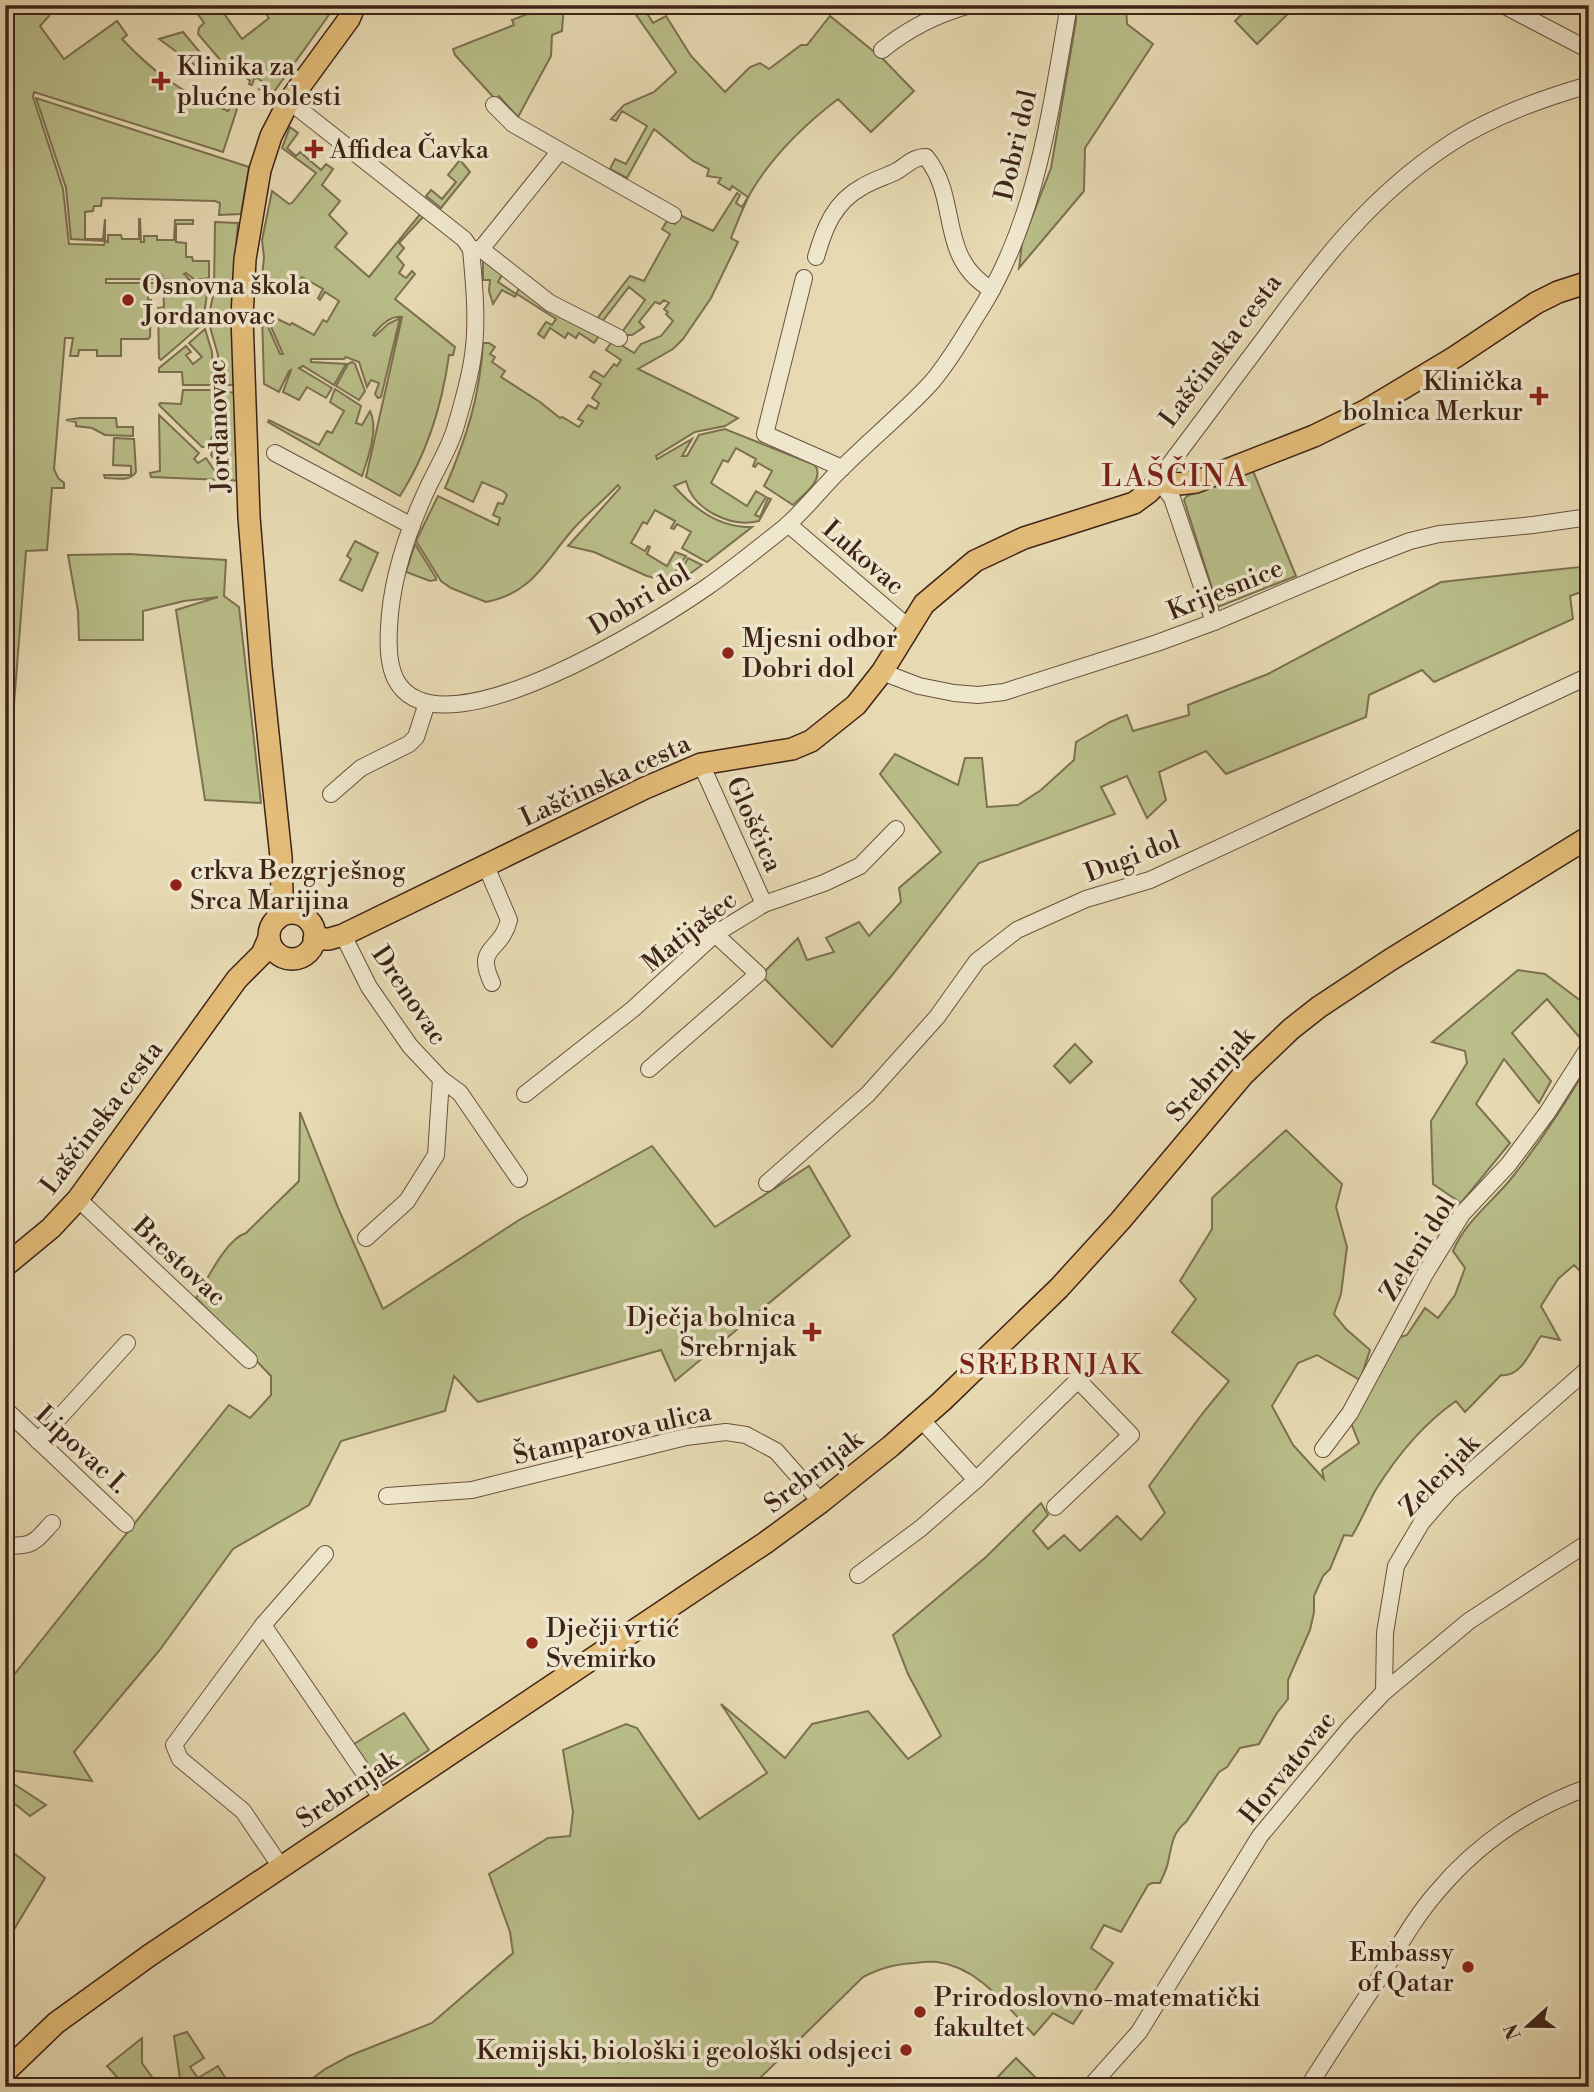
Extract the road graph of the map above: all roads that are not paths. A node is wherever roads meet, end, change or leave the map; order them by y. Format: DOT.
graph roads {
  1 [pos="368,5"];
  2 [pos="970,5"];
  3 [pos="1069,5"];
  4 [pos="1503,5"];
  5 [pos="352,12"];
  6 [pos="882,50"];
  7 [pos="1589,50"];
  8 [pos="1589,85"];
  9 [pos="289,101"];
  10 [pos="494,105"];
  11 [pos="559,152"];
  12 [pos="673,215"];
  13 [pos="476,249"];
  14 [pos="816,257"];
  15 [pos="804,278"];
  16 [pos="1589,282"];
  17 [pos="992,290"];
  18 [pos="620,338"];
  19 [pos="275,453"];
  20 [pos="842,468"];
  21 [pos="1159,481"];
  22 [pos="1589,517"];
  23 [pos="788,524"];
  24 [pos="412,526"];
  25 [pos="1214,622"];
  26 [pos="908,627"];
  27 [pos="882,672"];
  28 [pos="1589,676"];
  29 [pos="427,703"];
  30 [pos="701,764"];
  31 [pos="331,794"];
  32 [pos="896,829"];
  33 [pos="1589,837"];
  34 [pos="281,857"];
  35 [pos="486,866"];
  36 [pos="764,904"];
  37 [pos="301,916"];
  38 [pos="273,928"];
  39 [pos="715,934"];
  40 [pos="343,935"];
  41 [pos="314,939"];
  42 [pos="286,958"];
  43 [pos="492,983"];
  44 [pos="229,990"];
  45 [pos="1589,1047"];
  46 [pos="649,1069"];
  47 [pos="441,1079"];
  48 [pos="524,1094"];
  49 [pos="519,1179"];
  50 [pos="767,1183"];
  51 [pos="78,1199"];
  52 [pos="366,1238"];
  53 [pos="5,1266"];
  54 [pos="127,1343"];
  55 [pos="249,1360"];
  56 [pos="1589,1368"];
  57 [pos="5,1409"];
  58 [pos="921,1419"];
  59 [pos="37,1441"];
  60 [pos="1323,1449"];
  61 [pos="976,1480"];
  62 [pos="387,1496"];
  63 [pos="821,1502"];
  64 [pos="1055,1507"];
  65 [pos="52,1523"];
  66 [pos="126,1524"];
  67 [pos="1589,1542"];
  68 [pos="5,1548"];
  69 [pos="325,1554"];
  70 [pos="858,1575"];
  71 [pos="263,1625"];
  72 [pos="1384,1692"];
  73 [pos="1589,1787"];
  74 [pos="382,1799"];
  75 [pos="281,1867"];
  76 [pos="5,2072"];
  77 [pos="1090,2087"];
  78 [pos="1308,2087"];
  1 -- 5 [label="main road, Jordanovac"];
  2 -- 6 [label="street"];
  3 -- 17 [label="street, Dobri dol"];
  4 -- 7 [label="street"];
  5 -- 9 [label="main road, Jordanovac"];
  8 -- 21 [label="street, Laščinska cesta"];
  9 -- 13 [label="street"];
  9 -- 34 [label="main road, Jordanovac"];
  10 -- 11 [label="street"];
  11 -- 12 [label="street"];
  11 -- 13 [label="street"];
  13 -- 18 [label="street"];
  13 -- 24 [label="street"];
  14 -- 17 [label="street"];
  15 -- 20 [label="street"];
  16 -- 21 [label="main road"];
  17 -- 20 [label="street, Dobri dol"];
  19 -- 24 [label="street"];
  20 -- 23 [label="street, Dobri dol"];
  21 -- 25 [label="street"];
  21 -- 26 [label="main road, Laščinska cesta"];
  22 -- 25 [label="street, Krijesnice"];
  23 -- 26 [label="street, Lukovac"];
  23 -- 29 [label="street, Dobri dol"];
  24 -- 29 [label="street"];
  25 -- 27 [label="street, Krijesnice"];
  26 -- 27 [label="main road, Laščinska cesta"];
  27 -- 30 [label="main road, Laščinska cesta"];
  28 -- 50 [label="street, Dugi dol"];
  29 -- 31 [label="street"];
  30 -- 35 [label="main road, Laščinska cesta"];
  30 -- 36 [label="street, Gloščica"];
  32 -- 36 [label="street, Matijašec"];
  33 -- 58 [label="main road, Srebrnjak"];
  34 -- 37 [label="main road, Jordanovac"];
  34 -- 38 [label="main road, Jordanovac"];
  35 -- 40 [label="main road, Laščinska cesta"];
  35 -- 43 [label="street"];
  36 -- 39 [label="street, Matijašec"];
  37 -- 38 [label="main road"];
  37 -- 41 [label="main road"];
  38 -- 42 [label="main road"];
  38 -- 44 [label="main road, Laščinska cesta"];
  39 -- 46 [label="street"];
  39 -- 48 [label="street, Matijašec"];
  40 -- 41 [label="main road, Laščinska cesta"];
  40 -- 47 [label="street, Drenovac"];
  41 -- 42 [label="main road"];
  42 -- 44 [label="main road, Laščinska cesta"];
  44 -- 51 [label="main road, Laščinska cesta"];
  45 -- 60 [label="street, Zeleni dol"];
  47 -- 49 [label="street, Drenovac"];
  47 -- 52 [label="street, Drenovac"];
  51 -- 53 [label="main road, Laščinska cesta"];
  51 -- 55 [label="street, Brestovac"];
  54 -- 59 [label="street"];
  56 -- 72 [label="street, Zelenjak"];
  57 -- 59 [label="street, Lipovac I."];
  58 -- 61 [label="street"];
  58 -- 63 [label="main road, Srebrnjak"];
  59 -- 66 [label="street, Lipovac I."];
  61 -- 64 [label="street"];
  61 -- 70 [label="street"];
  62 -- 63 [label="street, Štamparova ulica"];
  63 -- 74 [label="main road, Srebrnjak"];
  65 -- 68 [label="street"];
  67 -- 72 [label="street, Horvatovac"];
  69 -- 71 [label="street"];
  71 -- 74 [label="street"];
  71 -- 75 [label="street"];
  72 -- 77 [label="street, Horvatovac"];
  73 -- 78 [label="street"];
  74 -- 75 [label="main road, Srebrnjak"];
  75 -- 76 [label="main road, Srebrnjak"];
}
